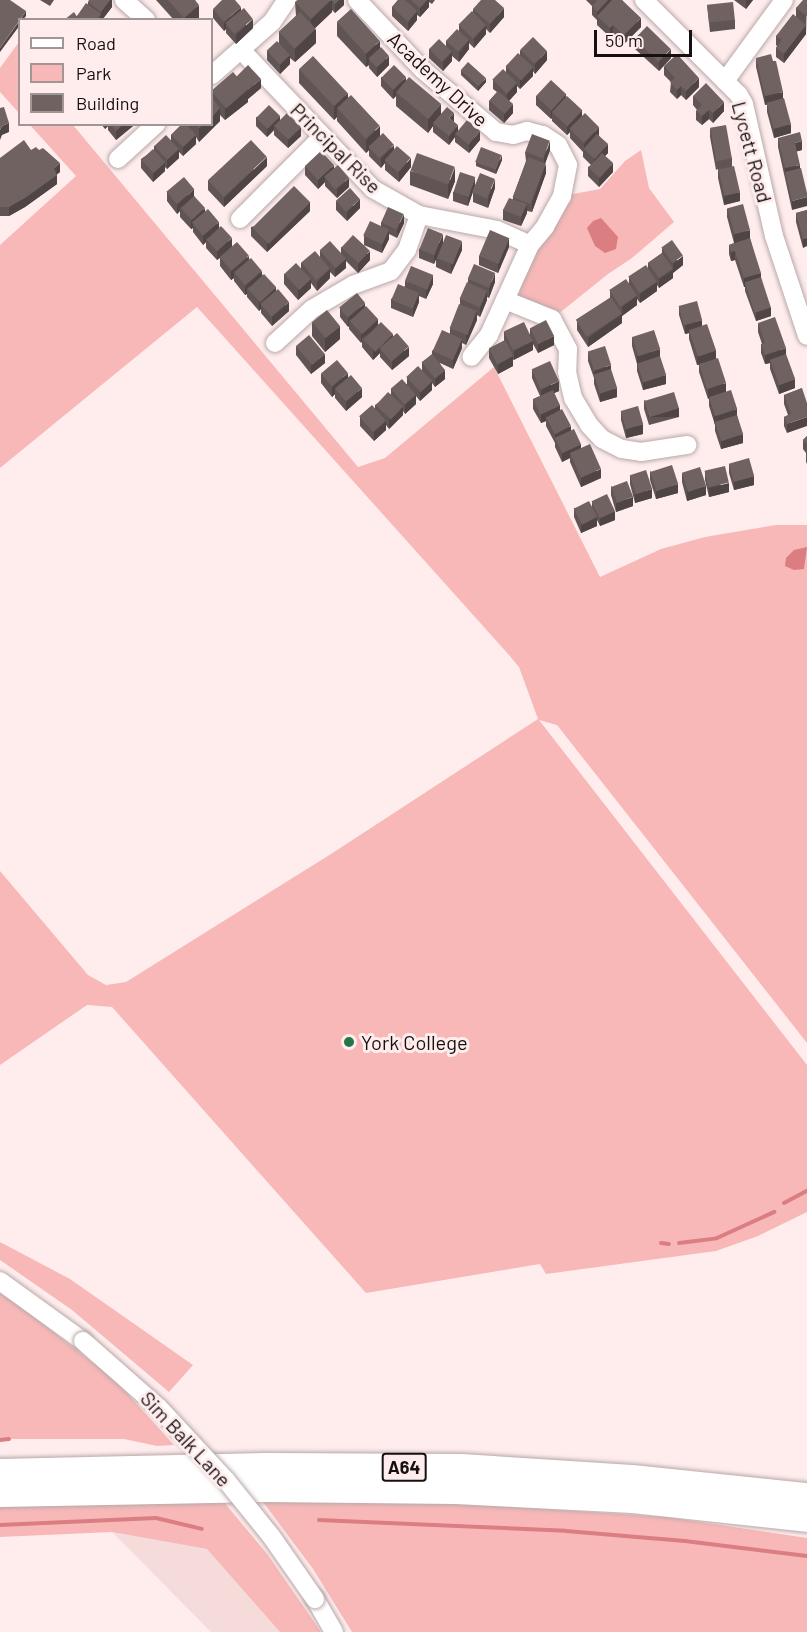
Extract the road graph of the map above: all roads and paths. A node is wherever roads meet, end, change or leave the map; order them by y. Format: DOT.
graph roads {
  1 [pos="124,0"];
  2 [pos="288,0"];
  3 [pos="357,0"];
  4 [pos="644,0"];
  5 [pos="784,0"];
  6 [pos="144,18"];
  7 [pos="242,51"];
  8 [pos="213,74"];
  9 [pos="725,81"];
  10 [pos="154,126"];
  11 [pos="322,137"];
  12 [pos="118,159"];
  13 [pos="419,215"];
  14 [pos="240,219"];
  15 [pos="530,245"];
  16 [pos="505,300"];
  17 [pos="807,336"];
  18 [pos="275,343"];
  19 [pos="471,357"];
  20 [pos="687,445"];
  21 [pos="0,1281"];
  22 [pos="0,1472"];
  23 [pos="0,1494"];
  24 [pos="807,1496"];
  25 [pos="807,1519"];
  26 [pos="334,1632"];
  1 -- 6 [label="street"];
  2 -- 7 [label="street"];
  3 -- 15 [label="street, Academy Drive"];
  4 -- 9 [label="street, Lycett Road"];
  5 -- 9 [label="street"];
  7 -- 8 [label="street"];
  7 -- 11 [label="street, Principal Rise"];
  9 -- 17 [label="street, Lycett Road"];
  10 -- 12 [label="street"];
  11 -- 13 [label="street, Principal Rise"];
  11 -- 14 [label="street"];
  13 -- 15 [label="street, Principal Rise"];
  13 -- 18 [label="street"];
  15 -- 16 [label="street"];
  16 -- 19 [label="street"];
  16 -- 20 [label="street"];
  21 -- 26 [label="street, Sim Balk Lane, bridge"];
  22 -- 24 [label="highway, A64"];
  23 -- 25 [label="highway, A64"];
}
